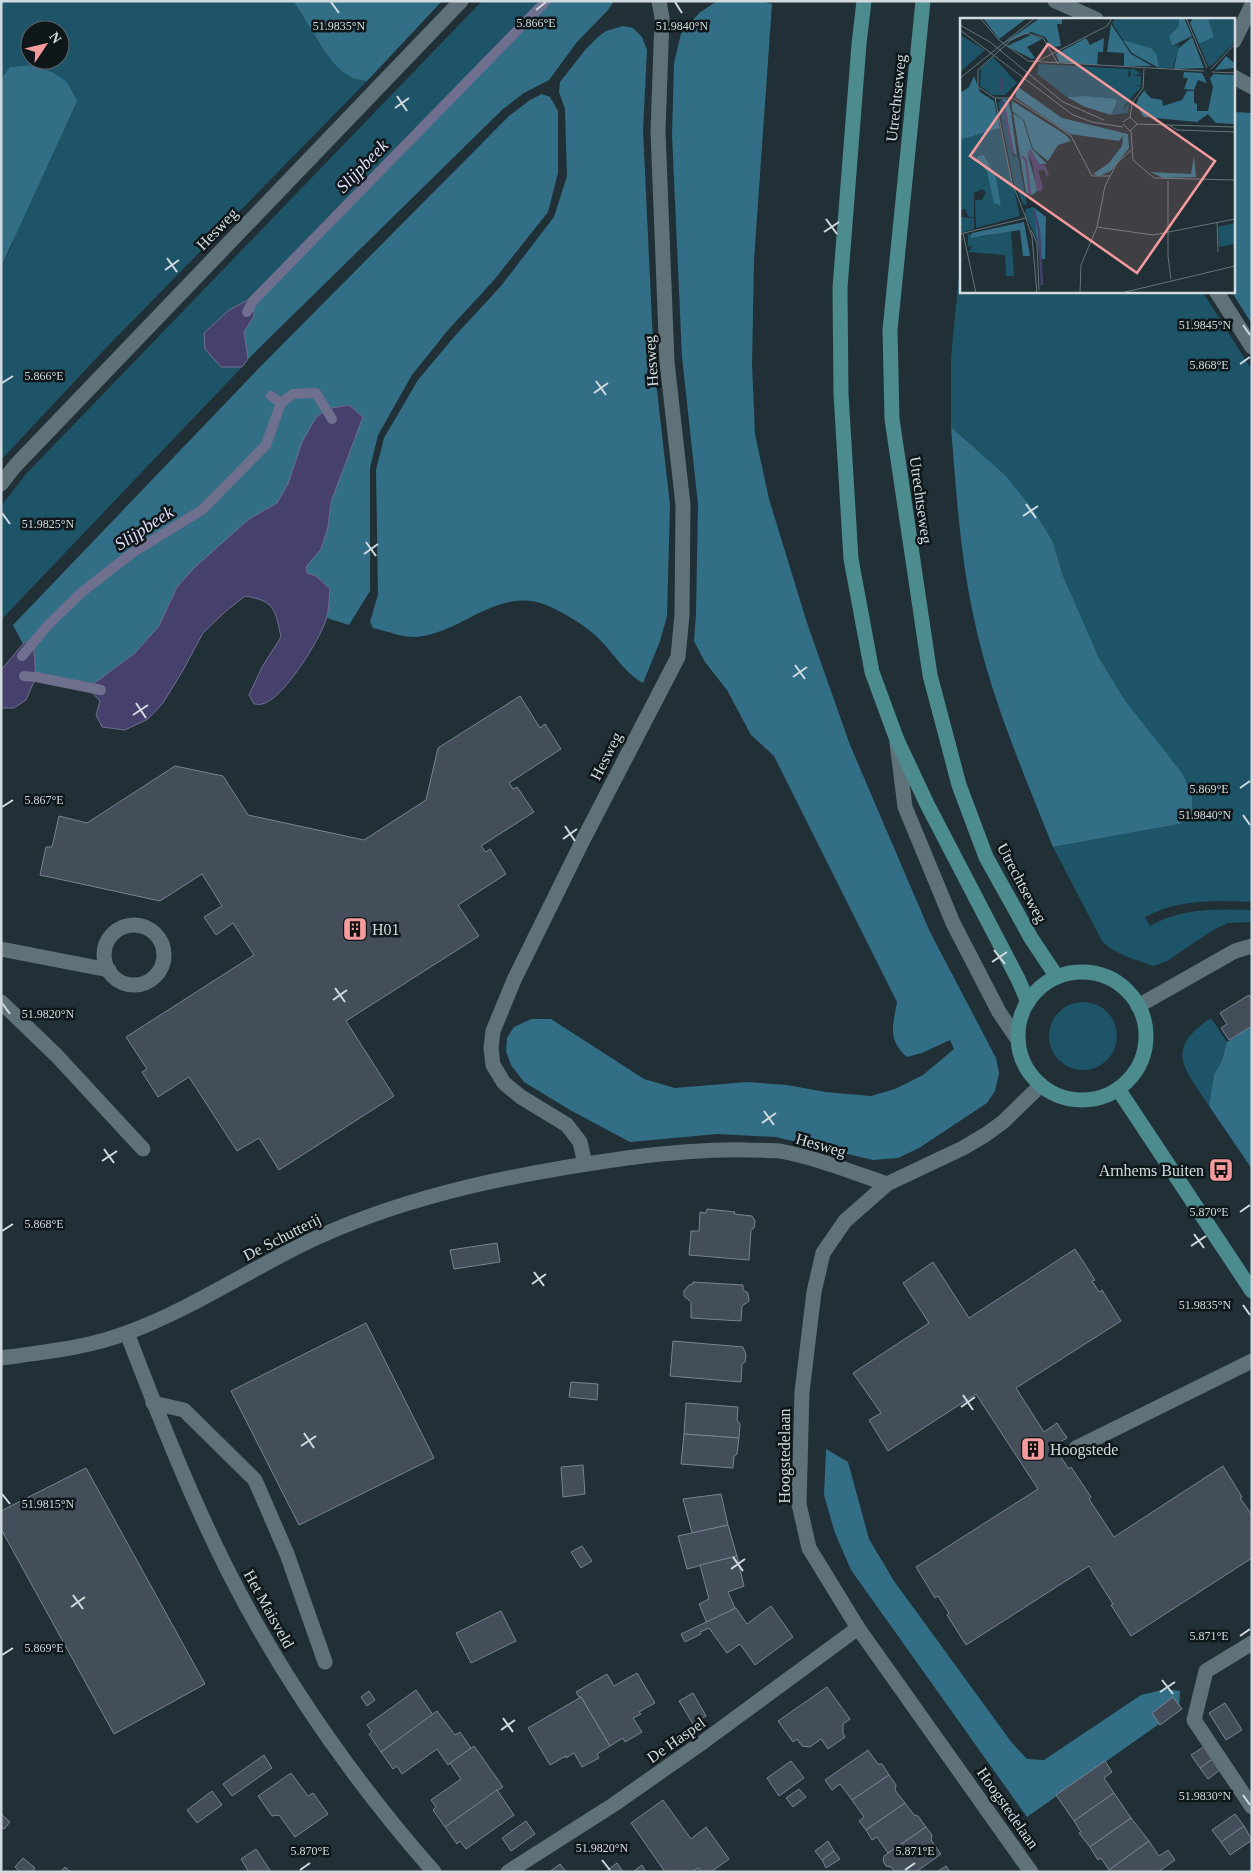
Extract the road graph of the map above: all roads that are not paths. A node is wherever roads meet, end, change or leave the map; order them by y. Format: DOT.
graph roads {
  1 [pos="461,1"];
  2 [pos="659,1"];
  3 [pos="864,1"];
  4 [pos="924,1"];
  5 [pos="1054,1"];
  6 [pos="1252,5"];
  7 [pos="1062,18"];
  8 [pos="1094,18"];
  9 [pos="1236,37"];
  10 [pos="1236,78"];
  11 [pos="1252,87"];
  12 [pos="1217,292"];
  13 [pos="1252,347"];
  14 [pos="1,484"];
  15 [pos="897,740"];
  16 [pos="1252,946"];
  17 [pos="1,949"];
  18 [pos="109,970"];
  19 [pos="1057,977"];
  20 [pos="1,1002"];
  21 [pos="1028,1002"];
  22 [pos="1138,1006"];
  23 [pos="1018,1040"];
  24 [pos="1041,1085"];
  25 [pos="1118,1089"];
  26 [pos="143,1149"];
  27 [pos="585,1164"];
  28 [pos="887,1184"];
  29 [pos="1252,1291"];
  30 [pos="128,1333"];
  31 [pos="1,1358"];
  32 [pos="1252,1361"];
  33 [pos="153,1403"];
  34 [pos="1076,1448"];
  35 [pos="858,1628"];
  36 [pos="1252,1643"];
  37 [pos="326,1662"];
  38 [pos="1252,1807"];
  39 [pos="434,1872"];
  40 [pos="508,1872"];
  41 [pos="1031,1872"];
  1 -- 14 [label="street, Hesweg"];
  2 -- 27 [label="street, Hesweg"];
  3 -- 15 [label="main road"];
  4 -- 19 [label="main road, Utrechtseweg"];
  5 -- 7 [label="street"];
  5 -- 8 [label="street"];
  6 -- 9 [label="street"];
  10 -- 11 [label="street"];
  12 -- 13 [label="street"];
  15 -- 21 [label="main road"];
  15 -- 23 [label="street"];
  16 -- 22 [label="street"];
  17 -- 18 [label="street"];
  19 -- 21 [label="main road"];
  19 -- 22 [label="main road"];
  20 -- 26 [label="street"];
  21 -- 23 [label="main road"];
  22 -- 25 [label="main road"];
  23 -- 24 [label="main road"];
  24 -- 25 [label="main road"];
  24 -- 28 [label="street, Hoogstedelaan"];
  25 -- 29 [label="main road"];
  27 -- 28 [label="street, Hesweg"];
  27 -- 30 [label="street, De Schutterij"];
  28 -- 35 [label="street, Hoogstedelaan"];
  30 -- 31 [label="street, De Schutterij"];
  30 -- 33 [label="street, Het Maisveld"];
  32 -- 34 [label="street"];
  33 -- 37 [label="street"];
  33 -- 39 [label="street, Het Maisveld"];
  35 -- 40 [label="street, De Haspel"];
  35 -- 41 [label="street, Hoogstedelaan"];
  36 -- 38 [label="street"];
}
